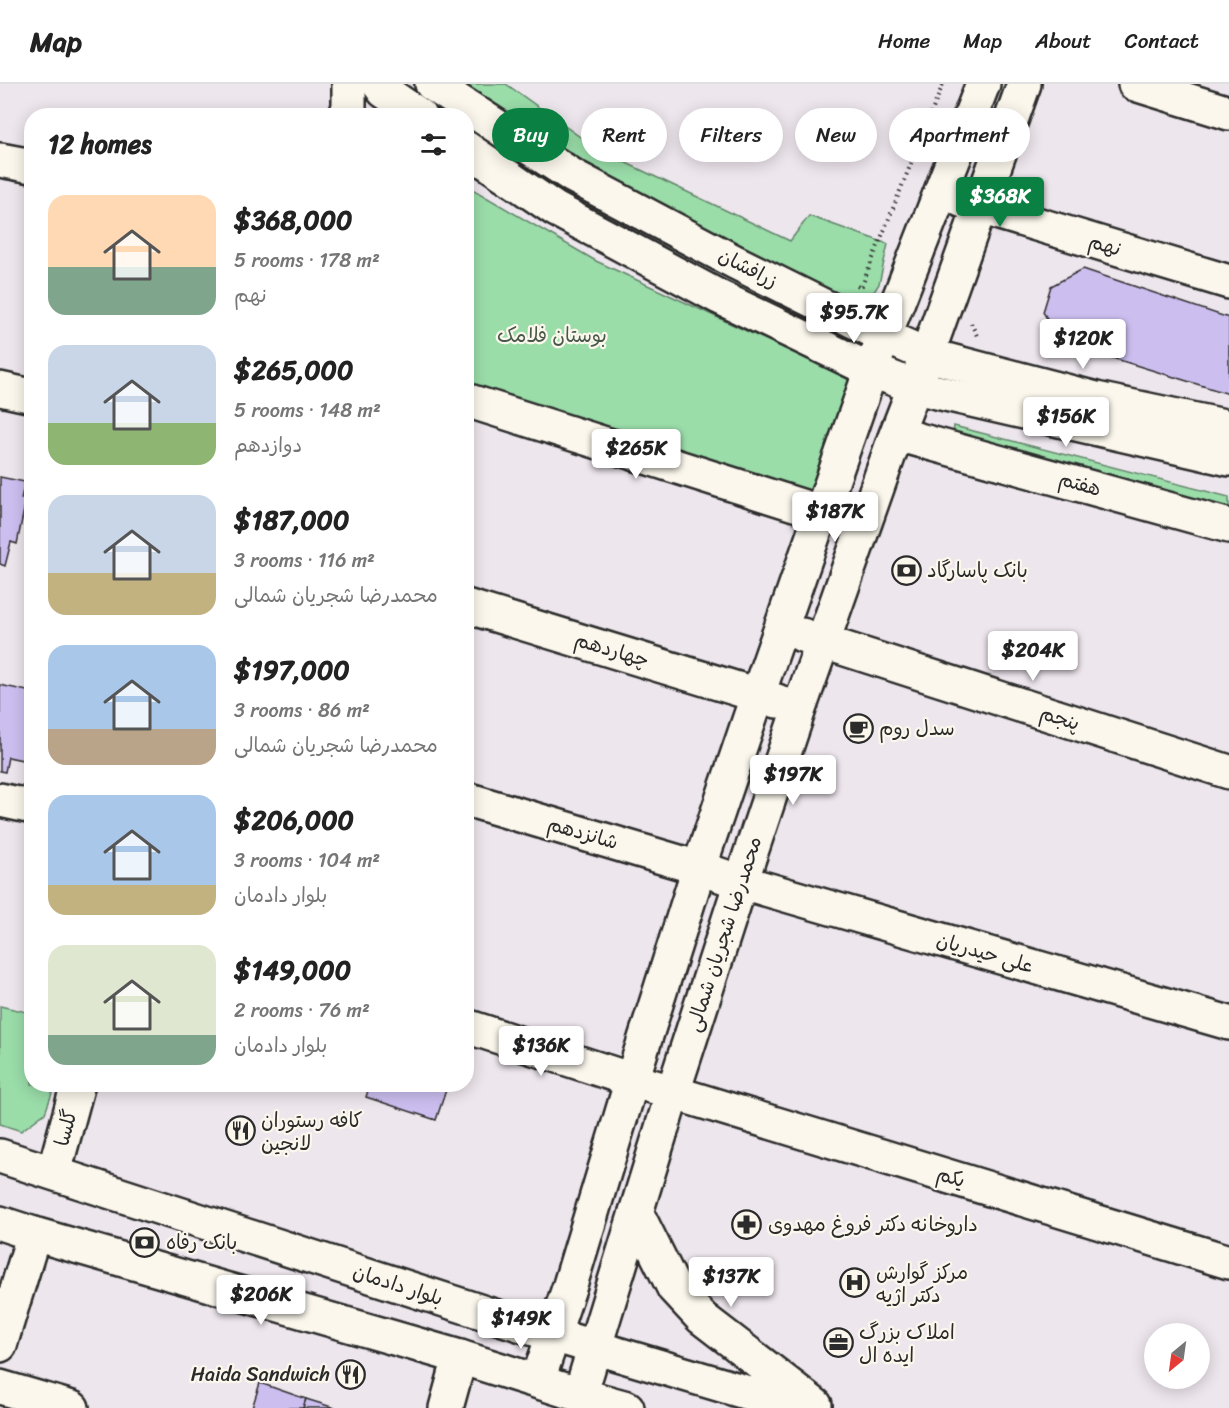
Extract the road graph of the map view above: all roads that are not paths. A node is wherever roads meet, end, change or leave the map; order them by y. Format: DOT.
graph roads {
  1 [pos="349,84"];
  2 [pos="379,84"];
  3 [pos="432,84"];
  4 [pos="983,84"];
  5 [pos="1024,84"];
  6 [pos="1136,84"];
  7 [pos="348,108"];
  8 [pos="409,108"];
  9 [pos="469,108"];
  10 [pos="474,111"];
  11 [pos="1229,113"];
  12 [pos="474,153"];
  13 [pos="0,160"];
  14 [pos="24,164"];
  15 [pos="940,193"];
  16 [pos="980,207"];
  17 [pos="1229,282"];
  18 [pos="884,336"];
  19 [pos="927,355"];
  20 [pos="871,370"];
  21 [pos="915,387"];
  22 [pos="0,389"];
  23 [pos="24,394"];
  24 [pos="474,403"];
  25 [pos="1229,428"];
  26 [pos="897,434"];
  27 [pos="1229,459"];
  28 [pos="822,512"];
  29 [pos="864,526"];
  30 [pos="1229,526"];
  31 [pos="474,608"];
  32 [pos="781,628"];
  33 [pos="822,641"];
  34 [pos="758,694"];
  35 [pos="799,709"];
  36 [pos="1229,772"];
  37 [pos="0,800"];
  38 [pos="474,801"];
  39 [pos="24,805"];
  40 [pos="699,868"];
  41 [pos="741,882"];
  42 [pos="1229,1023"];
  43 [pos="474,1029"];
  44 [pos="632,1080"];
  45 [pos="76,1092"];
  46 [pos="673,1092"];
  47 [pos="0,1156"];
  48 [pos="54,1172"];
  49 [pos="636,1212"];
  50 [pos="0,1223"];
  51 [pos="34,1234"];
  52 [pos="1229,1262"];
  53 [pos="553,1335"];
  54 [pos="0,1345"];
  55 [pos="594,1347"];
  56 [pos="460,1356"];
  57 [pos="538,1380"];
  58 [pos="0,1387"];
  59 [pos="580,1395"];
  60 [pos="72,1408"];
  61 [pos="446,1408"];
  62 [pos="627,1408"];
  63 [pos="799,1408"];
  64 [pos="819,1408"];
  1 -- 7 [label="street"];
  2 -- 8 [label="street"];
  3 -- 9 [label="street, زرافشان"];
  4 -- 15 [label="street"];
  5 -- 16 [label="street, محمدرضا شجریان شمالی"];
  6 -- 11 [label="street"];
  10 -- 18 [label="street, زرافشان"];
  12 -- 20 [label="street, زرافشان"];
  13 -- 14 [label="street"];
  15 -- 16 [label="street, نهم"];
  15 -- 18 [label="street"];
  16 -- 17 [label="street, نهم"];
  16 -- 19 [label="street, محمدرضا شجریان شمالی"];
  18 -- 19 [label="street, زرافشان"];
  18 -- 20 [label="street"];
  19 -- 21 [label="street, محمدرضا شجریان شمالی"];
  19 -- 25 [label="street, زرافشان"];
  20 -- 21 [label="street, زرافشان"];
  20 -- 28 [label="street"];
  21 -- 26 [label="street, محمدرضا شجریان شمالی"];
  21 -- 27 [label="street, زرافشان"];
  22 -- 23 [label="street"];
  24 -- 28 [label="street"];
  26 -- 29 [label="street, محمدرضا شجریان شمالی"];
  26 -- 30 [label="street, هفتم"];
  28 -- 29 [label="street"];
  28 -- 32 [label="street"];
  29 -- 33 [label="street, محمدرضا شجریان شمالی"];
  31 -- 34 [label="street, چهاردهم"];
  32 -- 33 [label="street, پنجم"];
  32 -- 34 [label="street"];
  33 -- 35 [label="street, محمدرضا شجریان شمالی"];
  33 -- 36 [label="street, پنجم"];
  34 -- 35 [label="street, چهاردهم"];
  34 -- 40 [label="street"];
  35 -- 41 [label="street, محمدرضا شجریان شمالی"];
  37 -- 39 [label="street"];
  38 -- 40 [label="street, شانزدهم"];
  40 -- 41 [label="street, شانزدهم"];
  40 -- 44 [label="street"];
  41 -- 42 [label="street, علی حیدریان"];
  41 -- 46 [label="street, محمدرضا شجریان شمالی"];
  43 -- 44 [label="street, یکم"];
  44 -- 46 [label="street, یکم"];
  44 -- 53 [label="street"];
  45 -- 48 [label="street, گلسا"];
  46 -- 49 [label="street, محمدرضا شجریان شمالی"];
  46 -- 52 [label="street, یکم"];
  47 -- 48 [label="street, بلوار دادمان"];
  48 -- 53 [label="street, بلوار دادمان"];
  49 -- 55 [label="street, محمدرضا شجریان شمالی"];
  49 -- 64 [label="street"];
  50 -- 51 [label="street"];
  51 -- 54 [label="street"];
  51 -- 56 [label="street"];
  53 -- 55 [label="street, بلوار دادمان"];
  53 -- 57 [label="street"];
  55 -- 59 [label="street, محمدرضا شجریان شمالی"];
  55 -- 63 [label="street, بلوار دادمان"];
  56 -- 57 [label="street"];
  56 -- 61 [label="street"];
  57 -- 59 [label="street"];
  58 -- 60 [label="street"];
  59 -- 62 [label="street"];
}
